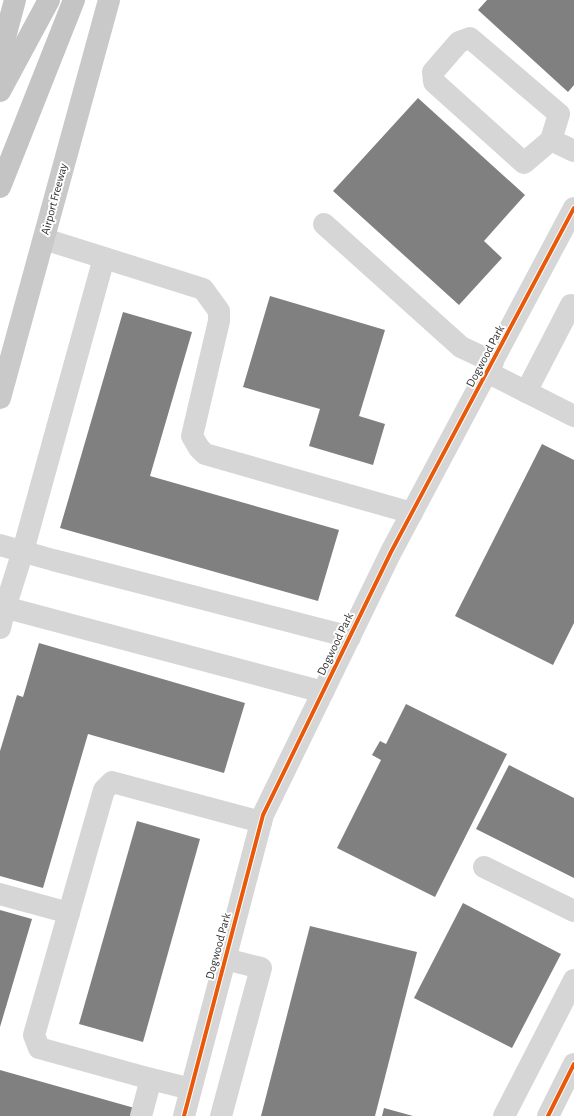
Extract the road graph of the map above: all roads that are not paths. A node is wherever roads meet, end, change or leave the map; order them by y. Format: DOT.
graph roads {
  1 [pos="15,0"];
  2 [pos="49,0"];
  3 [pos="74,0"];
  4 [pos="109,0"];
  5 [pos="0,56"];
  6 [pos="0,91"];
  7 [pos="550,140"];
  8 [pos="574,151"];
  9 [pos="0,187"];
  10 [pos="574,208"];
  11 [pos="324,224"];
  12 [pos="44,239"];
  13 [pos="104,258"];
  14 [pos="570,305"];
  15 [pos="490,367"];
  16 [pos="526,392"];
  17 [pos="0,398"];
  18 [pos="574,416"];
  19 [pos="412,514"];
  20 [pos="0,544"];
  21 [pos="23,551"];
  22 [pos="3,607"];
  23 [pos="0,628"];
  24 [pos="350,637"];
  25 [pos="323,692"];
  26 [pos="261,822"];
  27 [pos="484,867"];
  28 [pos="0,894"];
  29 [pos="574,911"];
  30 [pos="69,913"];
  31 [pos="225,959"];
  32 [pos="574,980"];
  33 [pos="574,1064"];
  34 [pos="152,1079"];
  35 [pos="191,1089"];
  36 [pos="141,1116"];
  37 [pos="184,1116"];
  38 [pos="221,1116"];
  39 [pos="504,1116"];
  40 [pos="548,1116"];
  1 -- 5 [label="highway"];
  2 -- 6 [label="highway"];
  3 -- 9 [label="highway"];
  4 -- 12 [label="main road, Airport Freeway"];
  7 -- 7 [label="street"];
  7 -- 8 [label="street"];
  10 -- 15 [label="street, Dogwood Park"];
  11 -- 15 [label="street"];
  12 -- 13 [label="street"];
  12 -- 17 [label="main road, Airport Freeway"];
  13 -- 19 [label="street"];
  13 -- 21 [label="street"];
  14 -- 16 [label="street"];
  15 -- 16 [label="street"];
  15 -- 19 [label="street, Dogwood Park"];
  16 -- 18 [label="street"];
  19 -- 24 [label="street, Dogwood Park"];
  20 -- 21 [label="street"];
  21 -- 22 [label="street"];
  21 -- 24 [label="street"];
  22 -- 23 [label="street"];
  22 -- 25 [label="street"];
  24 -- 25 [label="street, Dogwood Park"];
  25 -- 26 [label="street, Dogwood Park"];
  26 -- 30 [label="street"];
  26 -- 31 [label="street, Dogwood Park"];
  27 -- 29 [label="street"];
  28 -- 30 [label="street"];
  30 -- 34 [label="street"];
  31 -- 35 [label="street, Dogwood Park"];
  31 -- 38 [label="street"];
  32 -- 39 [label="street"];
  33 -- 40 [label="street"];
  34 -- 35 [label="street"];
  34 -- 36 [label="street"];
  35 -- 37 [label="street, Dogwood Park"];
}
